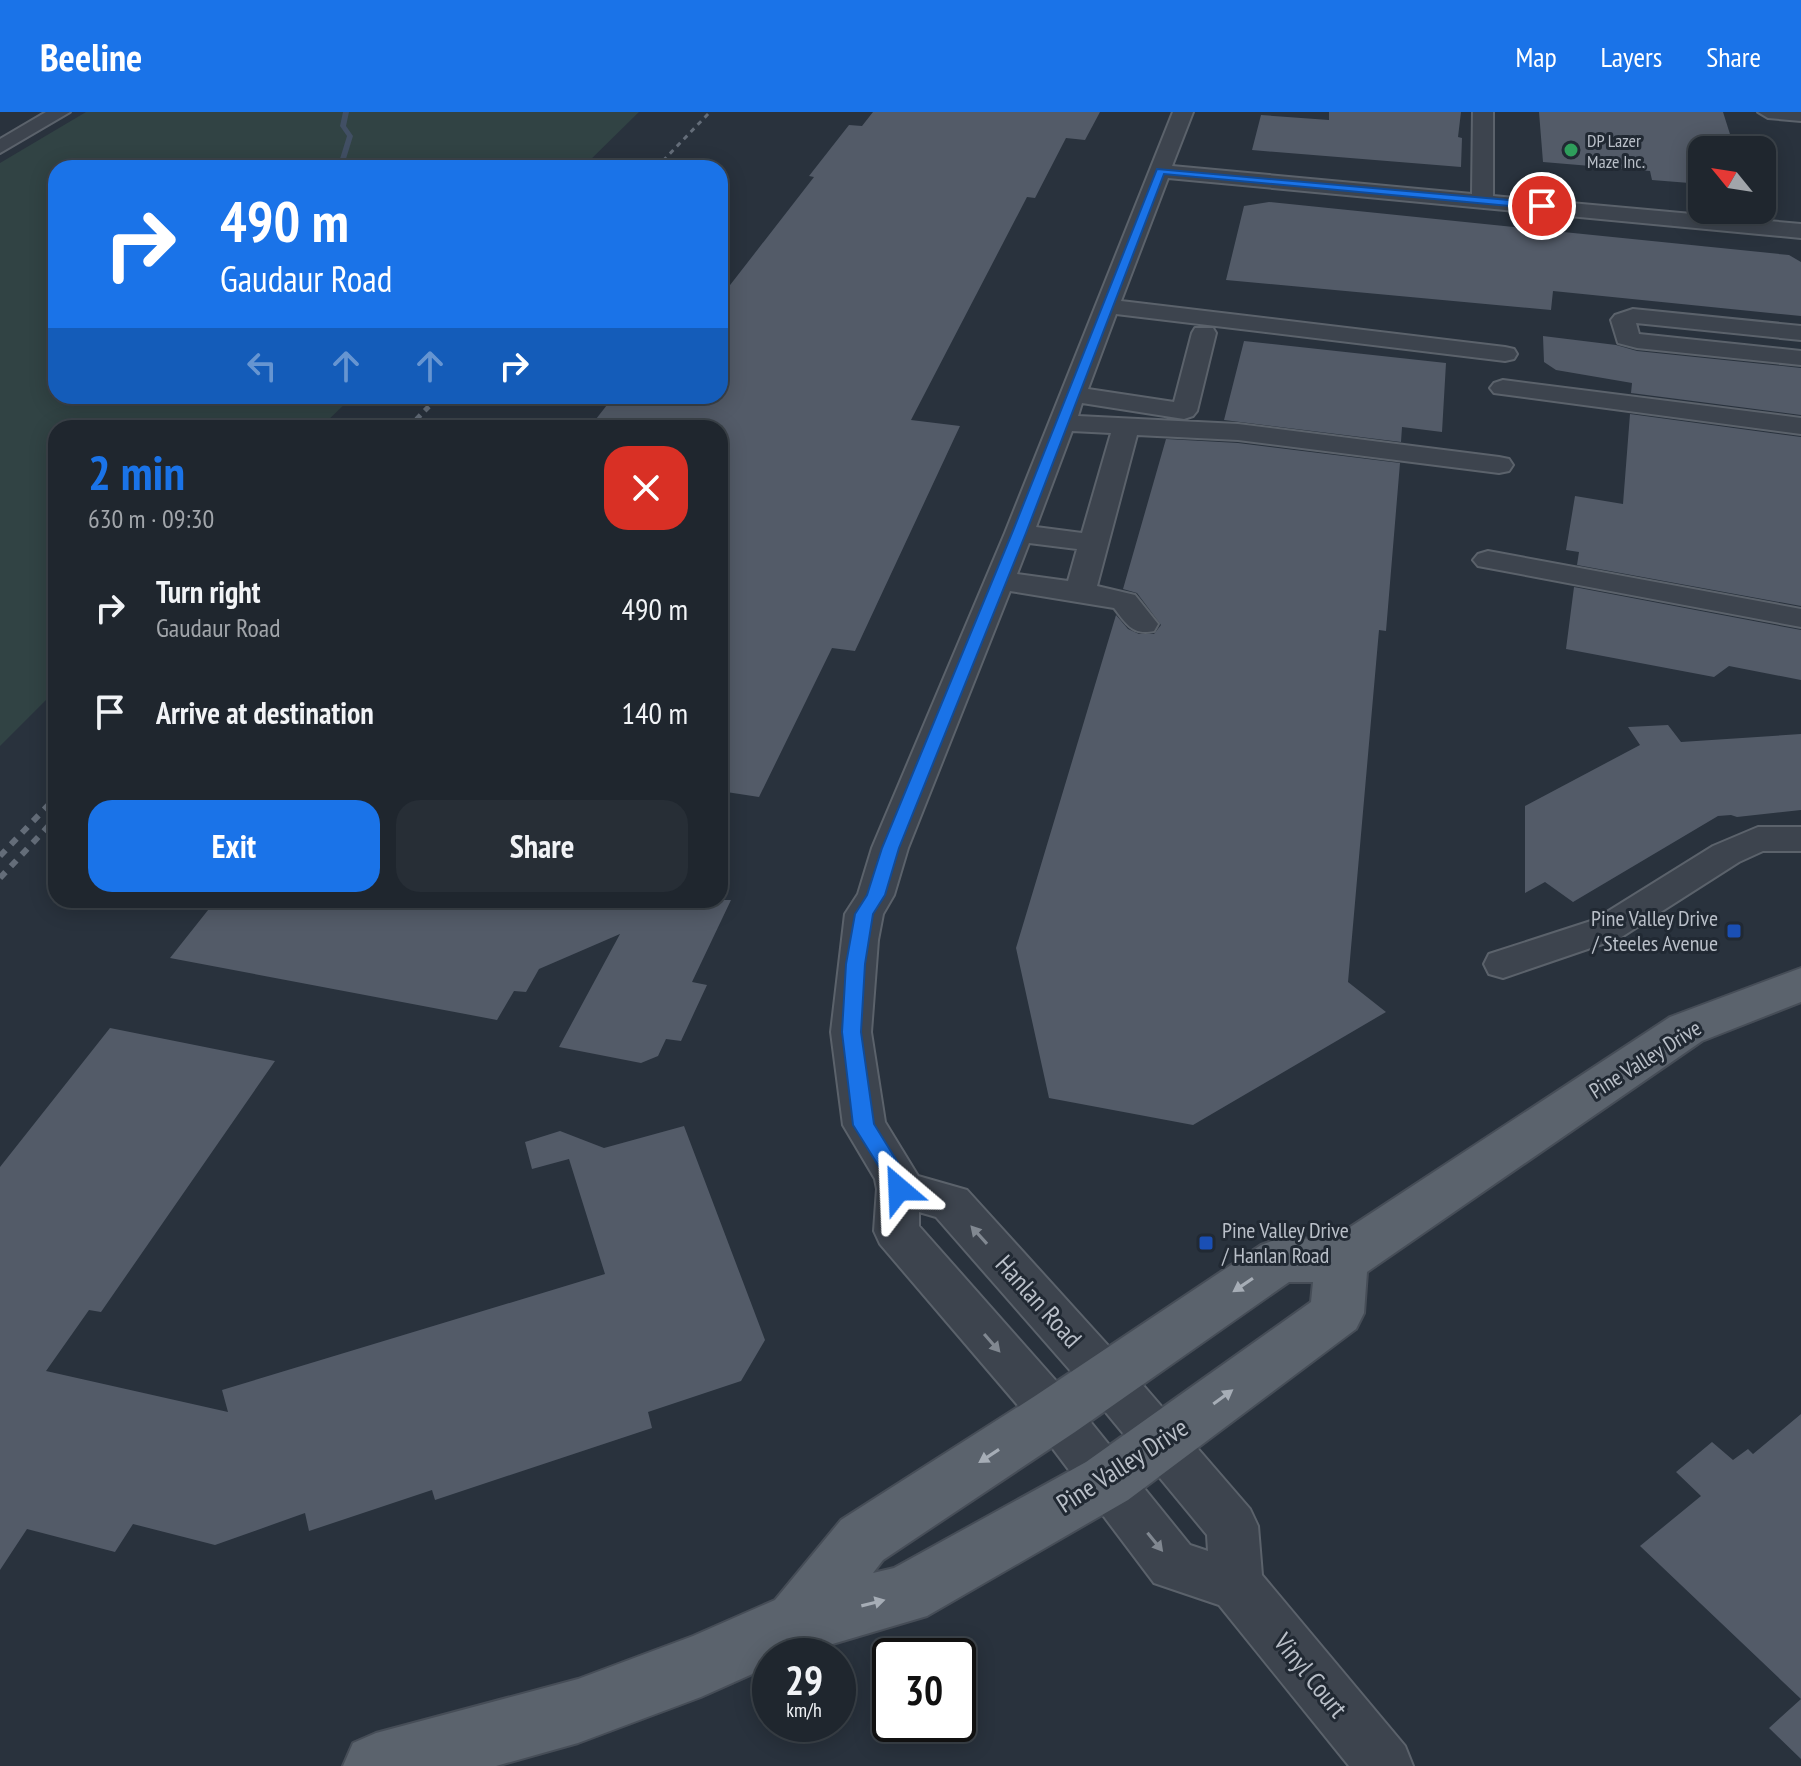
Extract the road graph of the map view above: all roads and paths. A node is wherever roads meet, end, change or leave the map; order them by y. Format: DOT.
graph roads {
  1 [pos="60,112"];
  2 [pos="1183,112"];
  3 [pos="1483,112"];
  4 [pos="1768,112"];
  5 [pos="1801,115"];
  6 [pos="0,147"];
  7 [pos="1160,171"];
  8 [pos="1482,201"];
  9 [pos="1775,228"];
  10 [pos="1801,231"];
  11 [pos="1590,233"];
  12 [pos="1103,316"];
  13 [pos="1275,328"];
  14 [pos="1204,333"];
  15 [pos="1801,333"];
  16 [pos="1505,354"];
  17 [pos="1801,358"];
  18 [pos="1503,388"];
  19 [pos="1067,409"];
  20 [pos="1184,411"];
  21 [pos="1801,426"];
  22 [pos="1126,427"];
  23 [pos="1238,432"];
  24 [pos="1499,465"];
  25 [pos="1019,533"];
  26 [pos="1094,543"];
  27 [pos="1488,560"];
  28 [pos="999,580"];
  29 [pos="1080,592"];
  30 [pos="1801,618"];
  31 [pos="1143,624"];
  32 [pos="1801,839"];
  33 [pos="1503,964"];
  34 [pos="1801,984"];
  35 [pos="899,1189"];
  36 [pos="1341,1261"];
  37 [pos="1106,1377"];
  38 [pos="1055,1414"];
  39 [pos="1159,1442"];
  40 [pos="1107,1481"];
  41 [pos="1236,1585"];
  42 [pos="797,1622"];
  43 [pos="376,1766"];
  44 [pos="1385,1766"];
  1 -- 6 [label="street"];
  2 -- 7 [label="street"];
  3 -- 8 [label="street"];
  4 -- 5 [label="street"];
  7 -- 8 [label="street"];
  7 -- 12 [label="street"];
  8 -- 9 [label="street"];
  9 -- 10 [label="street"];
  9 -- 11 [label="street"];
  12 -- 13 [label="street"];
  12 -- 14 [label="street"];
  12 -- 19 [label="street"];
  13 -- 14 [label="street"];
  13 -- 16 [label="street"];
  14 -- 20 [label="street"];
  15 -- 17 [label="street"];
  18 -- 21 [label="street"];
  19 -- 20 [label="street"];
  19 -- 22 [label="street"];
  19 -- 25 [label="street"];
  20 -- 23 [label="street"];
  22 -- 23 [label="street"];
  22 -- 26 [label="street"];
  23 -- 24 [label="street"];
  25 -- 26 [label="street"];
  25 -- 28 [label="street"];
  26 -- 29 [label="street"];
  27 -- 30 [label="street"];
  28 -- 29 [label="street"];
  28 -- 35 [label="street"];
  29 -- 31 [label="street"];
  32 -- 33 [label="street"];
  34 -- 36 [label="main road, Pine Valley Drive"];
  37 -- 35 [label="street, Hanlan Road, one-way"];
  35 -- 38 [label="street, one-way"];
  36 -- 37 [label="main road, Pine Valley Drive, one-way"];
  39 -- 36 [label="main road, Pine Valley Drive, one-way"];
  37 -- 38 [label="main road, Pine Valley Drive"];
  37 -- 39 [label="street, Hanlan Road"];
  38 -- 40 [label="street"];
  38 -- 42 [label="main road, Pine Valley Drive, one-way"];
  39 -- 40 [label="main road, Pine Valley Drive"];
  39 -- 41 [label="street"];
  40 -- 41 [label="street, one-way"];
  42 -- 40 [label="main road, Pine Valley Drive, one-way"];
  41 -- 44 [label="street, Vinyl Court"];
  42 -- 43 [label="main road, Pine Valley Drive"];
}
